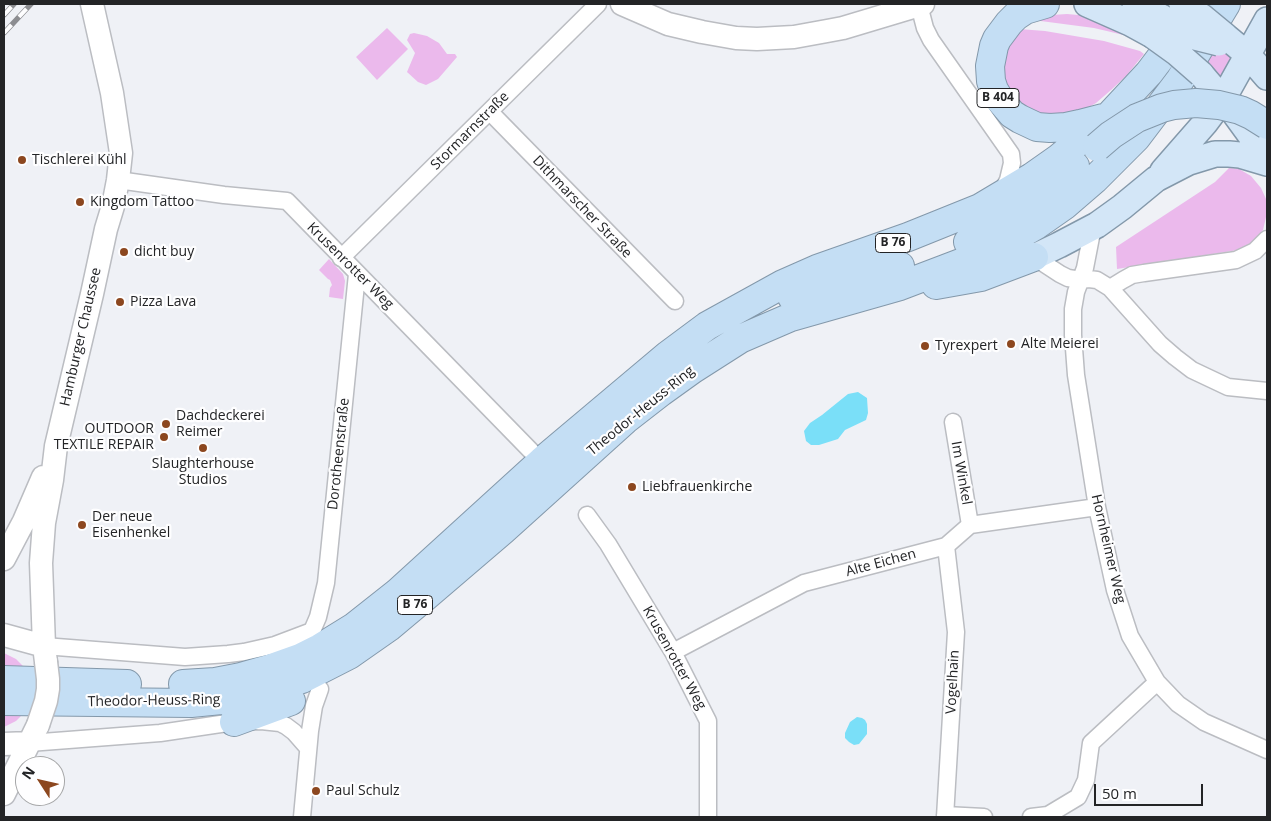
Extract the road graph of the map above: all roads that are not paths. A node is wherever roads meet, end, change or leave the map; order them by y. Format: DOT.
graph roads {
  1 [pos="92,4"];
  2 [pos="598,4"];
  3 [pos="622,4"];
  4 [pos="921,4"];
  5 [pos="1045,4"];
  6 [pos="1087,4"];
  7 [pos="1134,4"];
  8 [pos="1200,4"];
  9 [pos="1226,4"];
  10 [pos="1166,19"];
  11 [pos="1242,39"];
  12 [pos="1267,76"];
  13 [pos="1223,99"];
  14 [pos="490,112"];
  15 [pos="1109,116"];
  16 [pos="1267,125"];
  17 [pos="119,136"];
  18 [pos="1267,158"];
  19 [pos="1267,163"];
  20 [pos="1156,179"];
  21 [pos="118,180"];
  22 [pos="999,197"];
  23 [pos="1097,225"];
  24 [pos="106,228"];
  25 [pos="1267,239"];
  26 [pos="1034,257"];
  27 [pos="341,258"];
  28 [pos="357,274"];
  29 [pos="890,279"];
  30 [pos="1081,280"];
  31 [pos="1110,288"];
  32 [pos="675,301"];
  33 [pos="668,355"];
  34 [pos="1267,391"];
  35 [pos="953,422"];
  36 [pos="56,446"];
  37 [pos="532,450"];
  38 [pos="1097,507"];
  39 [pos="587,515"];
  40 [pos="970,524"];
  41 [pos="503,530"];
  42 [pos="946,546"];
  43 [pos="4,559"];
  44 [pos="431,563"];
  45 [pos="312,631"];
  46 [pos="4,635"];
  47 [pos="673,652"];
  48 [pos="45,654"];
  49 [pos="4,680"];
  50 [pos="1157,682"];
  51 [pos="320,689"];
  52 [pos="4,701"];
  53 [pos="234,722"];
  54 [pos="34,734"];
  55 [pos="4,744"];
  56 [pos="308,748"];
  57 [pos="1267,750"];
  58 [pos="4,794"];
  59 [pos="945,816"];
  60 [pos="302,817"];
  61 [pos="708,817"];
  62 [pos="984,817"];
  63 [pos="1031,817"];
  1 -- 17 [label="main road, Hamburger Chaussee"];
  2 -- 14 [label="street, Stormarnstraße"];
  3 -- 4 [label="main road"];
  4 -- 22 [label="street"];
  5 -- 15 [label="highway, B 404"];
  6 -- 10 [label="main road"];
  7 -- 10 [label="main road"];
  8 -- 15 [label="highway, Theodor-Heuss-Ring"];
  9 -- 29 [label="highway, Theodor-Heuss-Ring / B 76"];
  10 -- 11 [label="main road, bridge"];
  10 -- 13 [label="main road, bridge"];
  11 -- 12 [label="main road"];
  11 -- 13 [label="main road"];
  13 -- 18 [label="main road"];
  13 -- 20 [label="main road"];
  14 -- 27 [label="street, Stormarnstraße"];
  14 -- 32 [label="street, Dithmarscher Straße"];
  15 -- 22 [label="highway, Theodor-Heuss-Ring / B 76"];
  16 -- 29 [label="highway, bridge"];
  17 -- 21 [label="main road, Hamburger Chaussee"];
  17 -- 24 [label="main road, Hamburger Chaussee"];
  19 -- 20 [label="main road"];
  20 -- 23 [label="main road"];
  21 -- 24 [label="main road, Hamburger Chaussee"];
  21 -- 27 [label="street, Krusenrotter Weg"];
  22 -- 33 [label="highway, Theodor-Heuss-Ring / B 76"];
  23 -- 26 [label="main road"];
  23 -- 30 [label="street, Hornheimer Weg"];
  24 -- 36 [label="main road, Hamburger Chaussee"];
  25 -- 31 [label="street"];
  26 -- 29 [label="highway"];
  26 -- 30 [label="street"];
  27 -- 28 [label="street, Krusenrotter Weg"];
  28 -- 37 [label="street, Krusenrotter Weg"];
  28 -- 45 [label="street, Dorotheenstraße"];
  29 -- 33 [label="highway"];
  29 -- 41 [label="highway, Theodor-Heuss-Ring / B 76"];
  30 -- 31 [label="street"];
  30 -- 38 [label="street, Hornheimer Weg"];
  31 -- 34 [label="street"];
  33 -- 44 [label="highway, Theodor-Heuss-Ring / B 76"];
  35 -- 40 [label="street, Im Winkel"];
  36 -- 43 [label="main road, Hamburger Chaussee"];
  36 -- 48 [label="main road, Hamburger Chaussee"];
  38 -- 40 [label="street"];
  38 -- 50 [label="street, Hornheimer Weg"];
  39 -- 47 [label="street, Krusenrotter Weg"];
  40 -- 42 [label="street, Alte Eichen"];
  41 -- 51 [label="highway"];
  41 -- 52 [label="highway, Theodor-Heuss-Ring / B 76"];
  42 -- 47 [label="street, Alte Eichen"];
  42 -- 59 [label="street, Vogelhain"];
  44 -- 45 [label="highway"];
  44 -- 49 [label="highway, Theodor-Heuss-Ring / B 76"];
  45 -- 48 [label="street"];
  46 -- 48 [label="main road"];
  47 -- 61 [label="street, Krusenrotter Weg"];
  48 -- 54 [label="main road, Hamburger Chaussee, bridge"];
  50 -- 57 [label="street, Hornheimer Weg"];
  50 -- 63 [label="street"];
  51 -- 53 [label="highway"];
  51 -- 56 [label="street"];
  53 -- 54 [label="street"];
  53 -- 56 [label="street"];
  54 -- 55 [label="main road"];
  54 -- 58 [label="main road, Hamburger Chaussee"];
  56 -- 60 [label="street"];
  59 -- 62 [label="street"];
}
